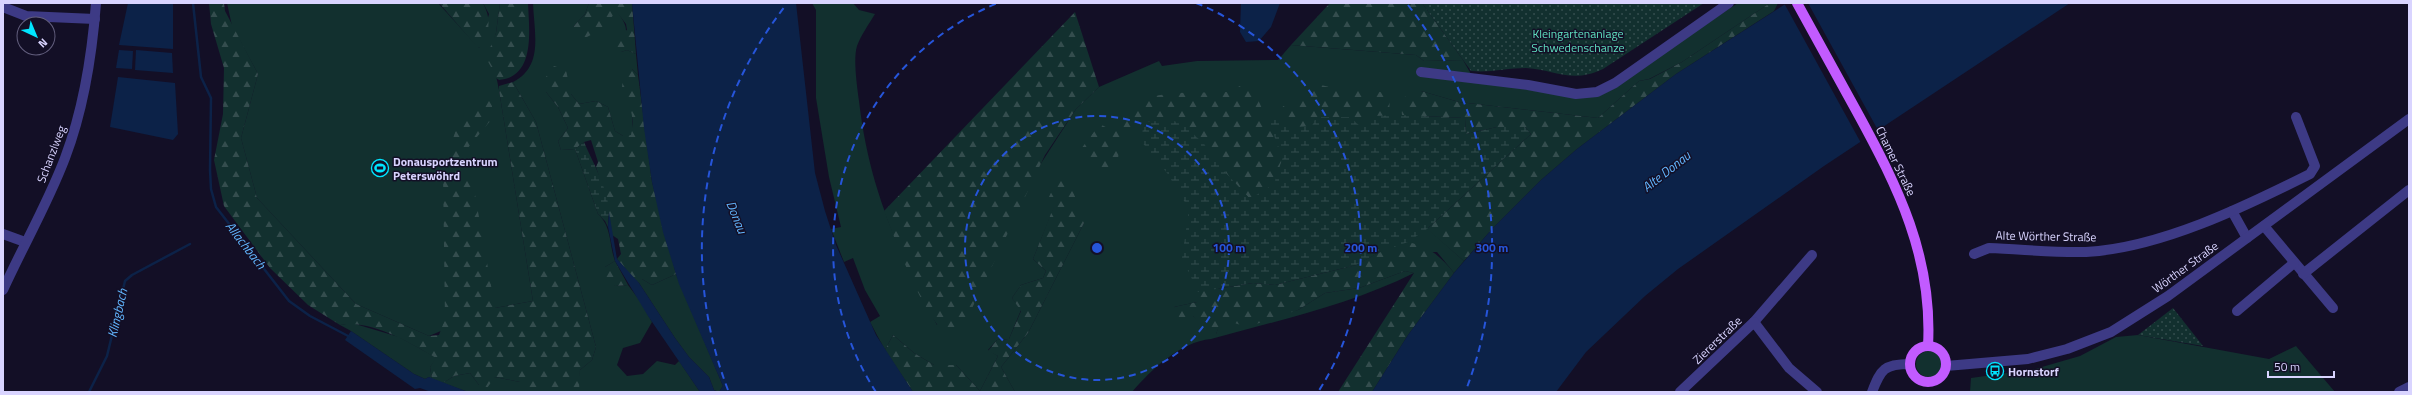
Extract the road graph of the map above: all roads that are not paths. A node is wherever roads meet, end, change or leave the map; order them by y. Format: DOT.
graph roads {
  1 [pos="96,3"];
  2 [pos="1729,3"];
  3 [pos="1797,3"];
  4 [pos="3,7"];
  5 [pos="94,19"];
  6 [pos="1421,72"];
  7 [pos="2296,117"];
  8 [pos="2409,119"];
  9 [pos="2409,190"];
  10 [pos="2232,211"];
  11 [pos="2264,226"];
  12 [pos="3,234"];
  13 [pos="2247,238"];
  14 [pos="25,242"];
  15 [pos="1974,254"];
  16 [pos="1812,255"];
  17 [pos="2294,263"];
  18 [pos="2303,274"];
  19 [pos="3,290"];
  20 [pos="2333,308"];
  21 [pos="2237,311"];
  22 [pos="1754,322"];
  23 [pos="1928,346"];
  24 [pos="1910,364"];
  25 [pos="1946,366"];
  26 [pos="2409,387"];
  27 [pos="1926,388"];
  28 [pos="1680,392"];
  29 [pos="1817,392"];
  30 [pos="1872,392"];
  31 [pos="2399,392"];
  1 -- 5 [label="street, Schanzlweg"];
  2 -- 6 [label="street"];
  3 -- 23 [label="main road, Chamer Straße"];
  4 -- 5 [label="street"];
  5 -- 14 [label="street, Schanzlweg"];
  7 -- 10 [label="street, Alte Wörther Straße"];
  8 -- 11 [label="street, Wörther Straße"];
  9 -- 18 [label="street"];
  10 -- 13 [label="street"];
  10 -- 15 [label="street, Alte Wörther Straße"];
  11 -- 13 [label="street, Wörther Straße"];
  11 -- 17 [label="street"];
  12 -- 14 [label="street"];
  13 -- 25 [label="street, Wörther Straße"];
  14 -- 19 [label="street, Schanzlweg"];
  16 -- 22 [label="street"];
  17 -- 18 [label="street"];
  17 -- 21 [label="street"];
  18 -- 20 [label="street"];
  22 -- 28 [label="street, Ziererstraße"];
  22 -- 29 [label="street, Ziererstraße"];
  23 -- 24 [label="main road"];
  23 -- 25 [label="main road"];
  24 -- 27 [label="main road"];
  24 -- 30 [label="street"];
  25 -- 27 [label="main road"];
  26 -- 31 [label="street"];
}
